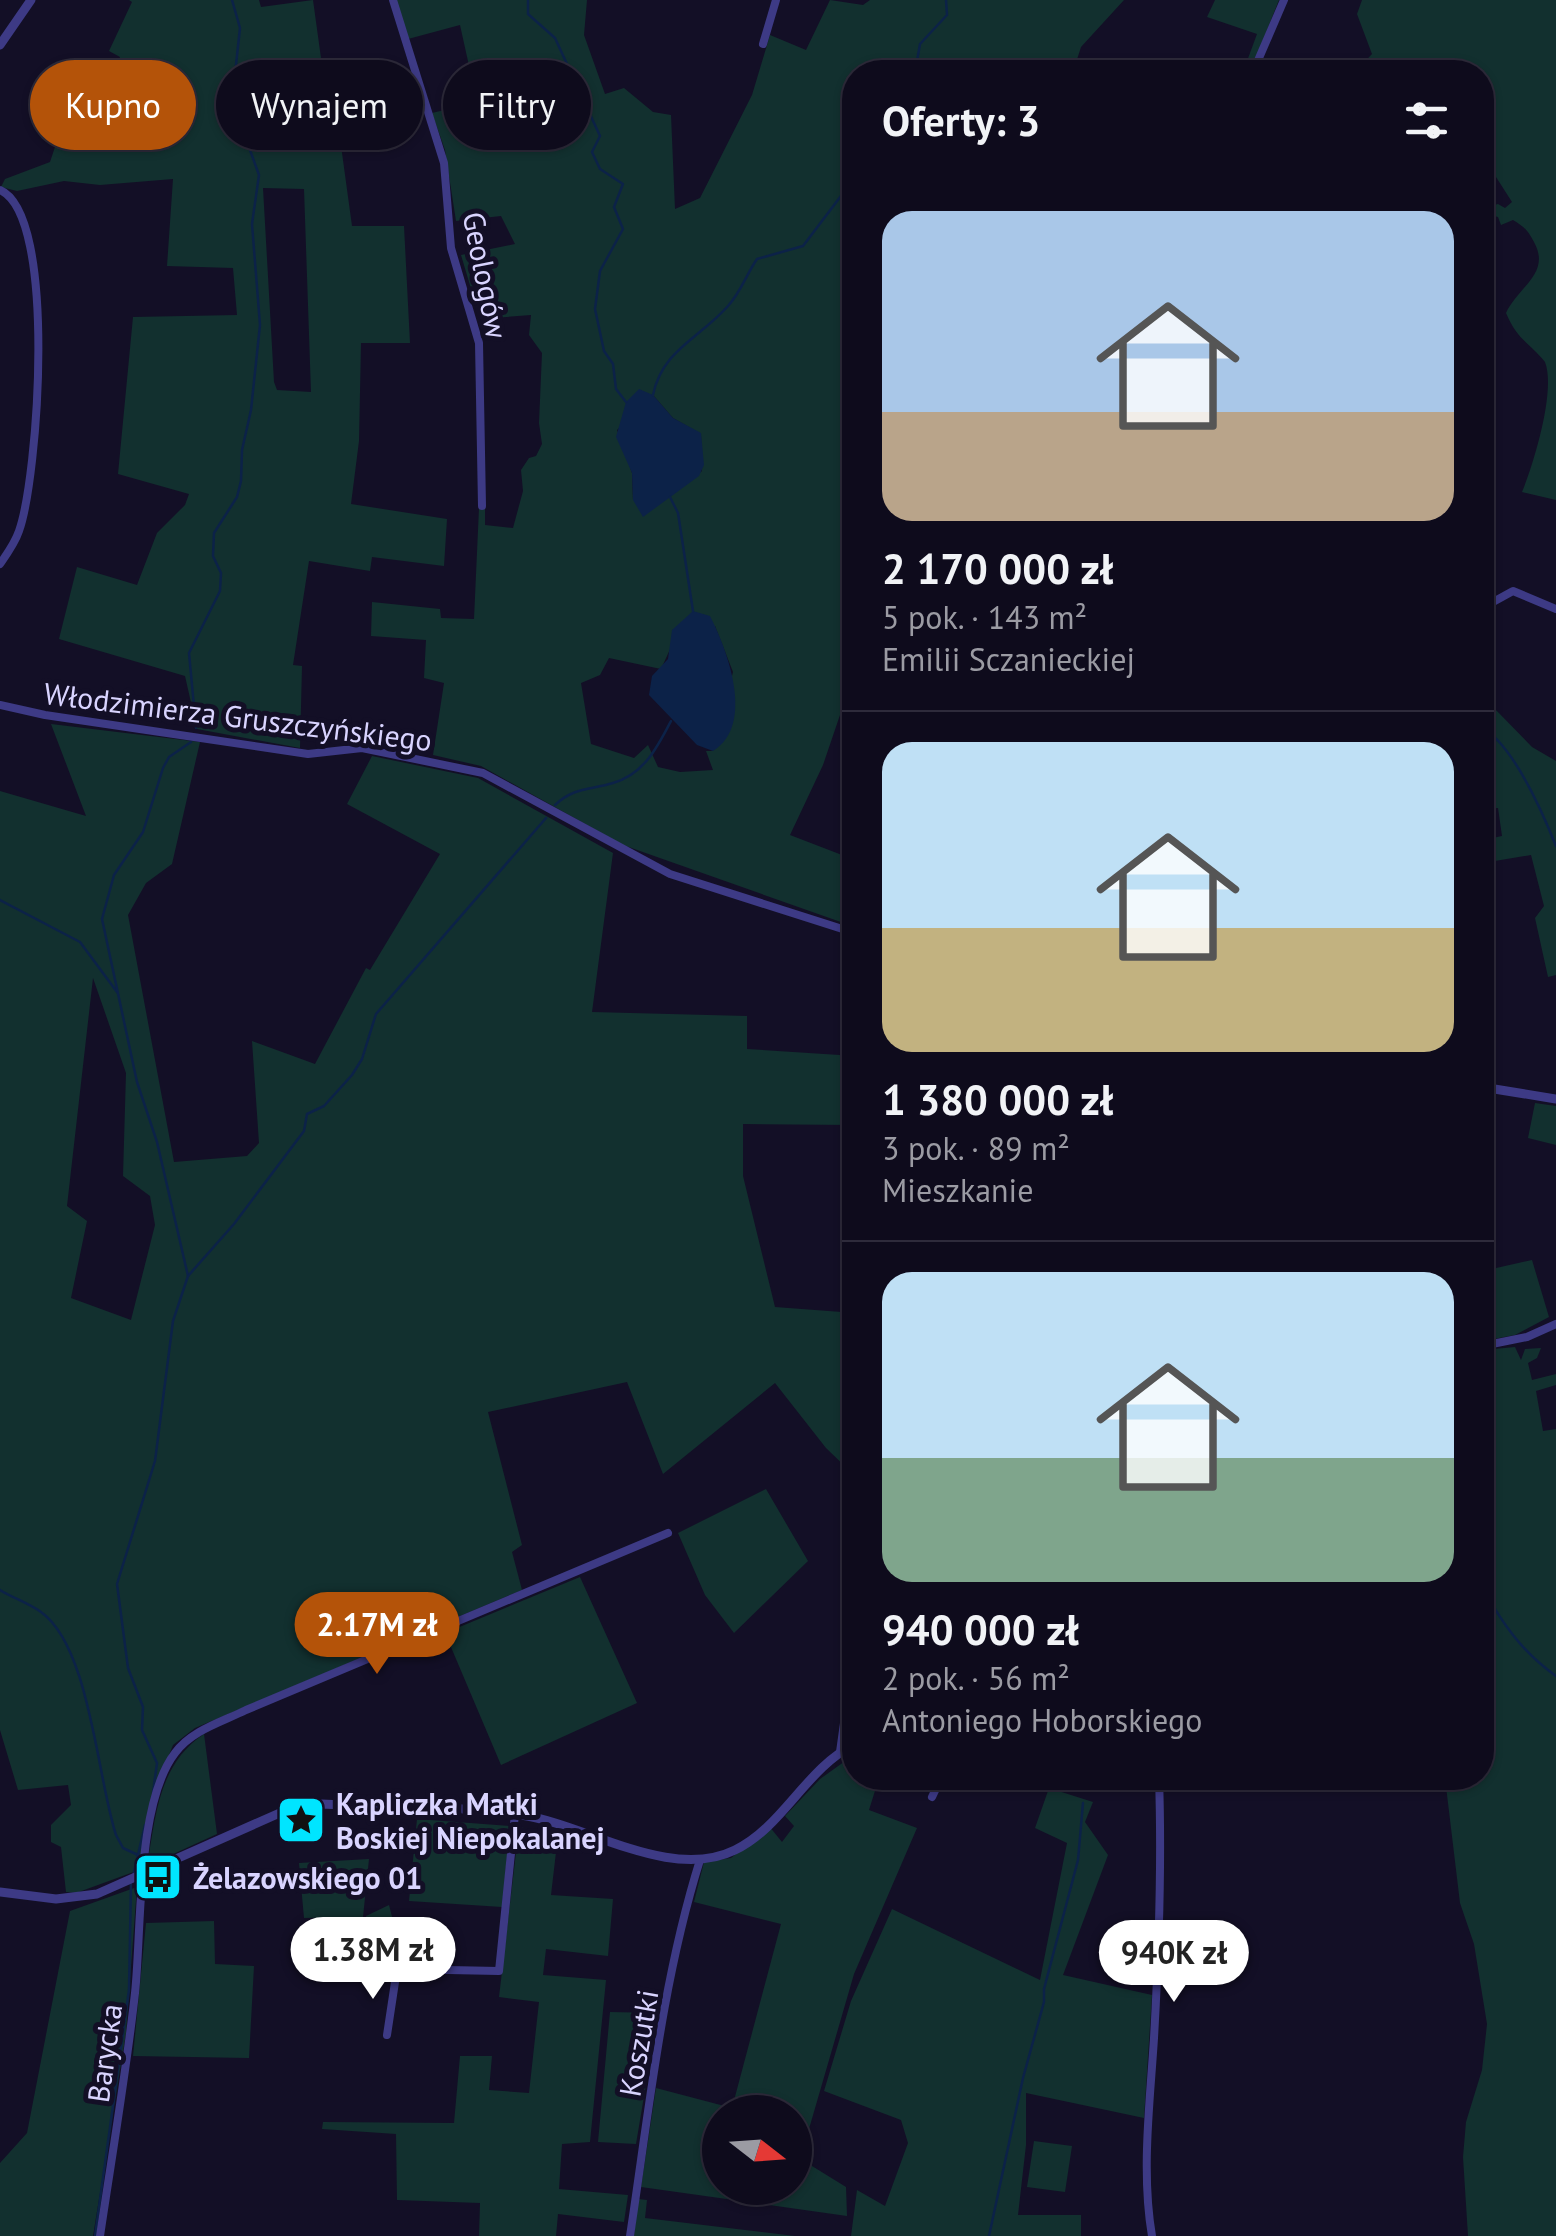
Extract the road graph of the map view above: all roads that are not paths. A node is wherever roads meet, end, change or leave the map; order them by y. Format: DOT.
graph roads {
  1 [pos="31,0"];
  2 [pos="394,0"];
  3 [pos="776,0"];
  4 [pos="1284,0"];
  5 [pos="0,44"];
  6 [pos="763,44"];
  7 [pos="1258,60"];
  8 [pos="0,190"];
  9 [pos="482,506"];
  10 [pos="0,564"];
  11 [pos="1494,601"];
  12 [pos="1556,609"];
  13 [pos="0,705"];
  14 [pos="842,929"];
  15 [pos="1494,1090"];
  16 [pos="1556,1099"];
  17 [pos="1556,1324"];
  18 [pos="1494,1344"];
  19 [pos="668,1533"];
  20 [pos="842,1738"];
  21 [pos="840,1752"];
  22 [pos="936,1790"];
  23 [pos="1159,1790"];
  24 [pos="932,1798"];
  25 [pos="515,1814"];
  26 [pos="700,1860"];
  27 [pos="141,1876"];
  28 [pos="0,1892"];
  29 [pos="387,2035"];
  30 [pos="100,2236"];
  31 [pos="630,2236"];
  32 [pos="1152,2236"];
  1 -- 5 [label="street"];
  2 -- 9 [label="street, Geologów"];
  3 -- 6 [label="street"];
  4 -- 7 [label="street"];
  8 -- 10 [label="street"];
  11 -- 12 [label="street"];
  13 -- 14 [label="street, Włodzimierza Gruszczyńskiego"];
  15 -- 16 [label="street"];
  17 -- 18 [label="street"];
  19 -- 27 [label="street, Barycka"];
  20 -- 21 [label="street"];
  21 -- 26 [label="street"];
  22 -- 24 [label="street"];
  23 -- 32 [label="street"];
  25 -- 26 [label="street"];
  25 -- 27 [label="street"];
  25 -- 29 [label="street"];
  26 -- 31 [label="street, Koszutki"];
  27 -- 28 [label="street"];
  27 -- 30 [label="street, Barycka"];
}
